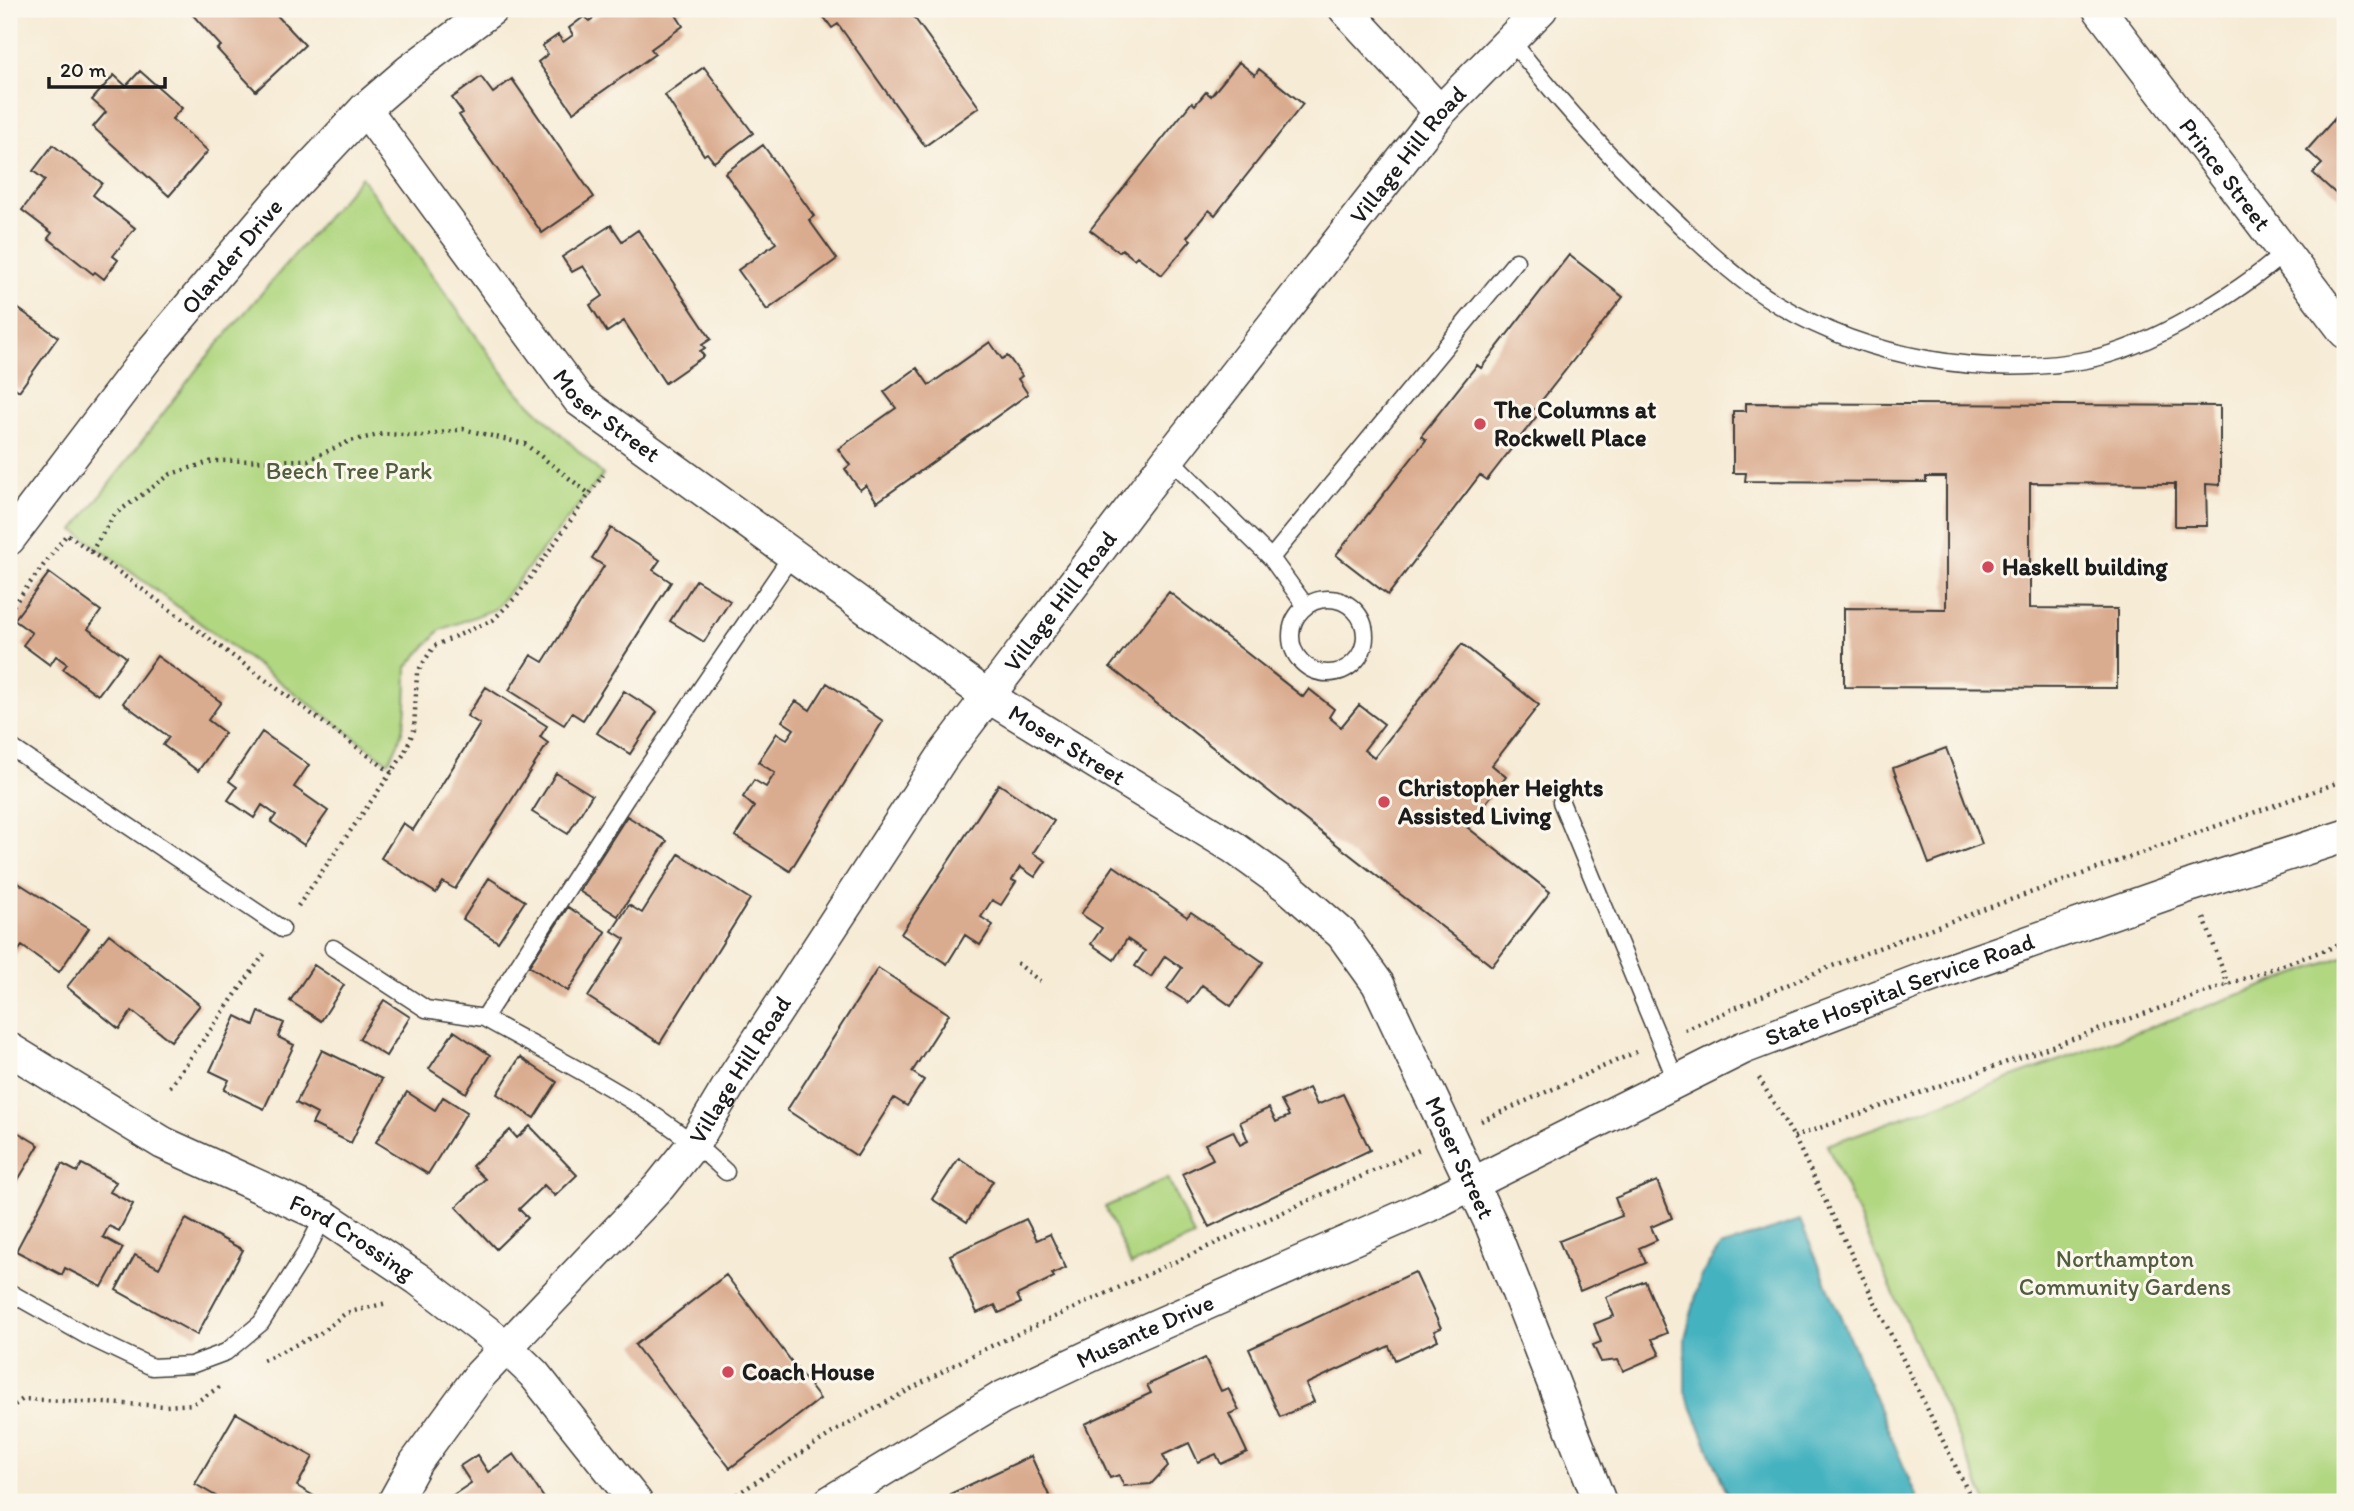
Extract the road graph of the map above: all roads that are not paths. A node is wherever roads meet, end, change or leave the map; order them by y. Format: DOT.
graph roads {
  1 [pos="492,9"];
  2 [pos="1345,9"];
  3 [pos="1541,9"];
  4 [pos="2104,11"];
  5 [pos="1510,39"];
  6 [pos="365,109"];
  7 [pos="1440,112"];
  8 [pos="2284,253"];
  9 [pos="1516,261"];
  10 [pos="2345,332"];
  11 [pos="1169,458"];
  12 [pos="9,539"];
  13 [pos="792,555"];
  14 [pos="1271,558"];
  15 [pos="1305,605"];
  16 [pos="989,697"];
  17 [pos="9,746"];
  18 [pos="1561,802"];
  19 [pos="2345,836"];
  20 [pos="282,929"];
  21 [pos="333,948"];
  22 [pos="484,1018"];
  23 [pos="9,1049"];
  24 [pos="1676,1080"];
  25 [pos="695,1142"];
  26 [pos="726,1171"];
  27 [pos="1472,1185"];
  28 [pos="324,1216"];
  29 [pos="9,1293"];
  30 [pos="505,1346"];
  31 [pos="394,1502"];
  32 [pos="636,1502"];
  33 [pos="831,1502"];
  34 [pos="1600,1502"];
  1 -- 6 [label="street, Olander Drive"];
  2 -- 7 [label="street"];
  3 -- 5 [label="street, Village Hill Road"];
  4 -- 8 [label="street, Prince Street"];
  5 -- 7 [label="street, Village Hill Road"];
  5 -- 8 [label="lane"];
  6 -- 12 [label="street, Olander Drive"];
  6 -- 13 [label="street, Moser Street"];
  7 -- 11 [label="street, Village Hill Road"];
  8 -- 10 [label="street, Prince Street"];
  9 -- 14 [label="lane"];
  11 -- 14 [label="lane"];
  11 -- 16 [label="street, Village Hill Road"];
  13 -- 16 [label="street, Moser Street"];
  13 -- 22 [label="lane"];
  14 -- 15 [label="lane"];
  15 -- 15 [label="lane"];
  16 -- 25 [label="street, Village Hill Road"];
  16 -- 27 [label="street, Moser Street"];
  17 -- 20 [label="lane"];
  18 -- 24 [label="lane"];
  19 -- 24 [label="street, State Hospital Service Road"];
  21 -- 22 [label="lane"];
  22 -- 25 [label="lane"];
  23 -- 28 [label="street, Ford Crossing"];
  24 -- 27 [label="street, State Hospital Service Road"];
  25 -- 26 [label="lane"];
  25 -- 30 [label="street, Village Hill Road"];
  27 -- 33 [label="street, Musante Drive"];
  27 -- 34 [label="street, Moser Street"];
  28 -- 29 [label="lane"];
  28 -- 30 [label="street, Ford Crossing"];
  30 -- 31 [label="street, Village Hill Road"];
  30 -- 32 [label="street, Ford Crossing"];
}
